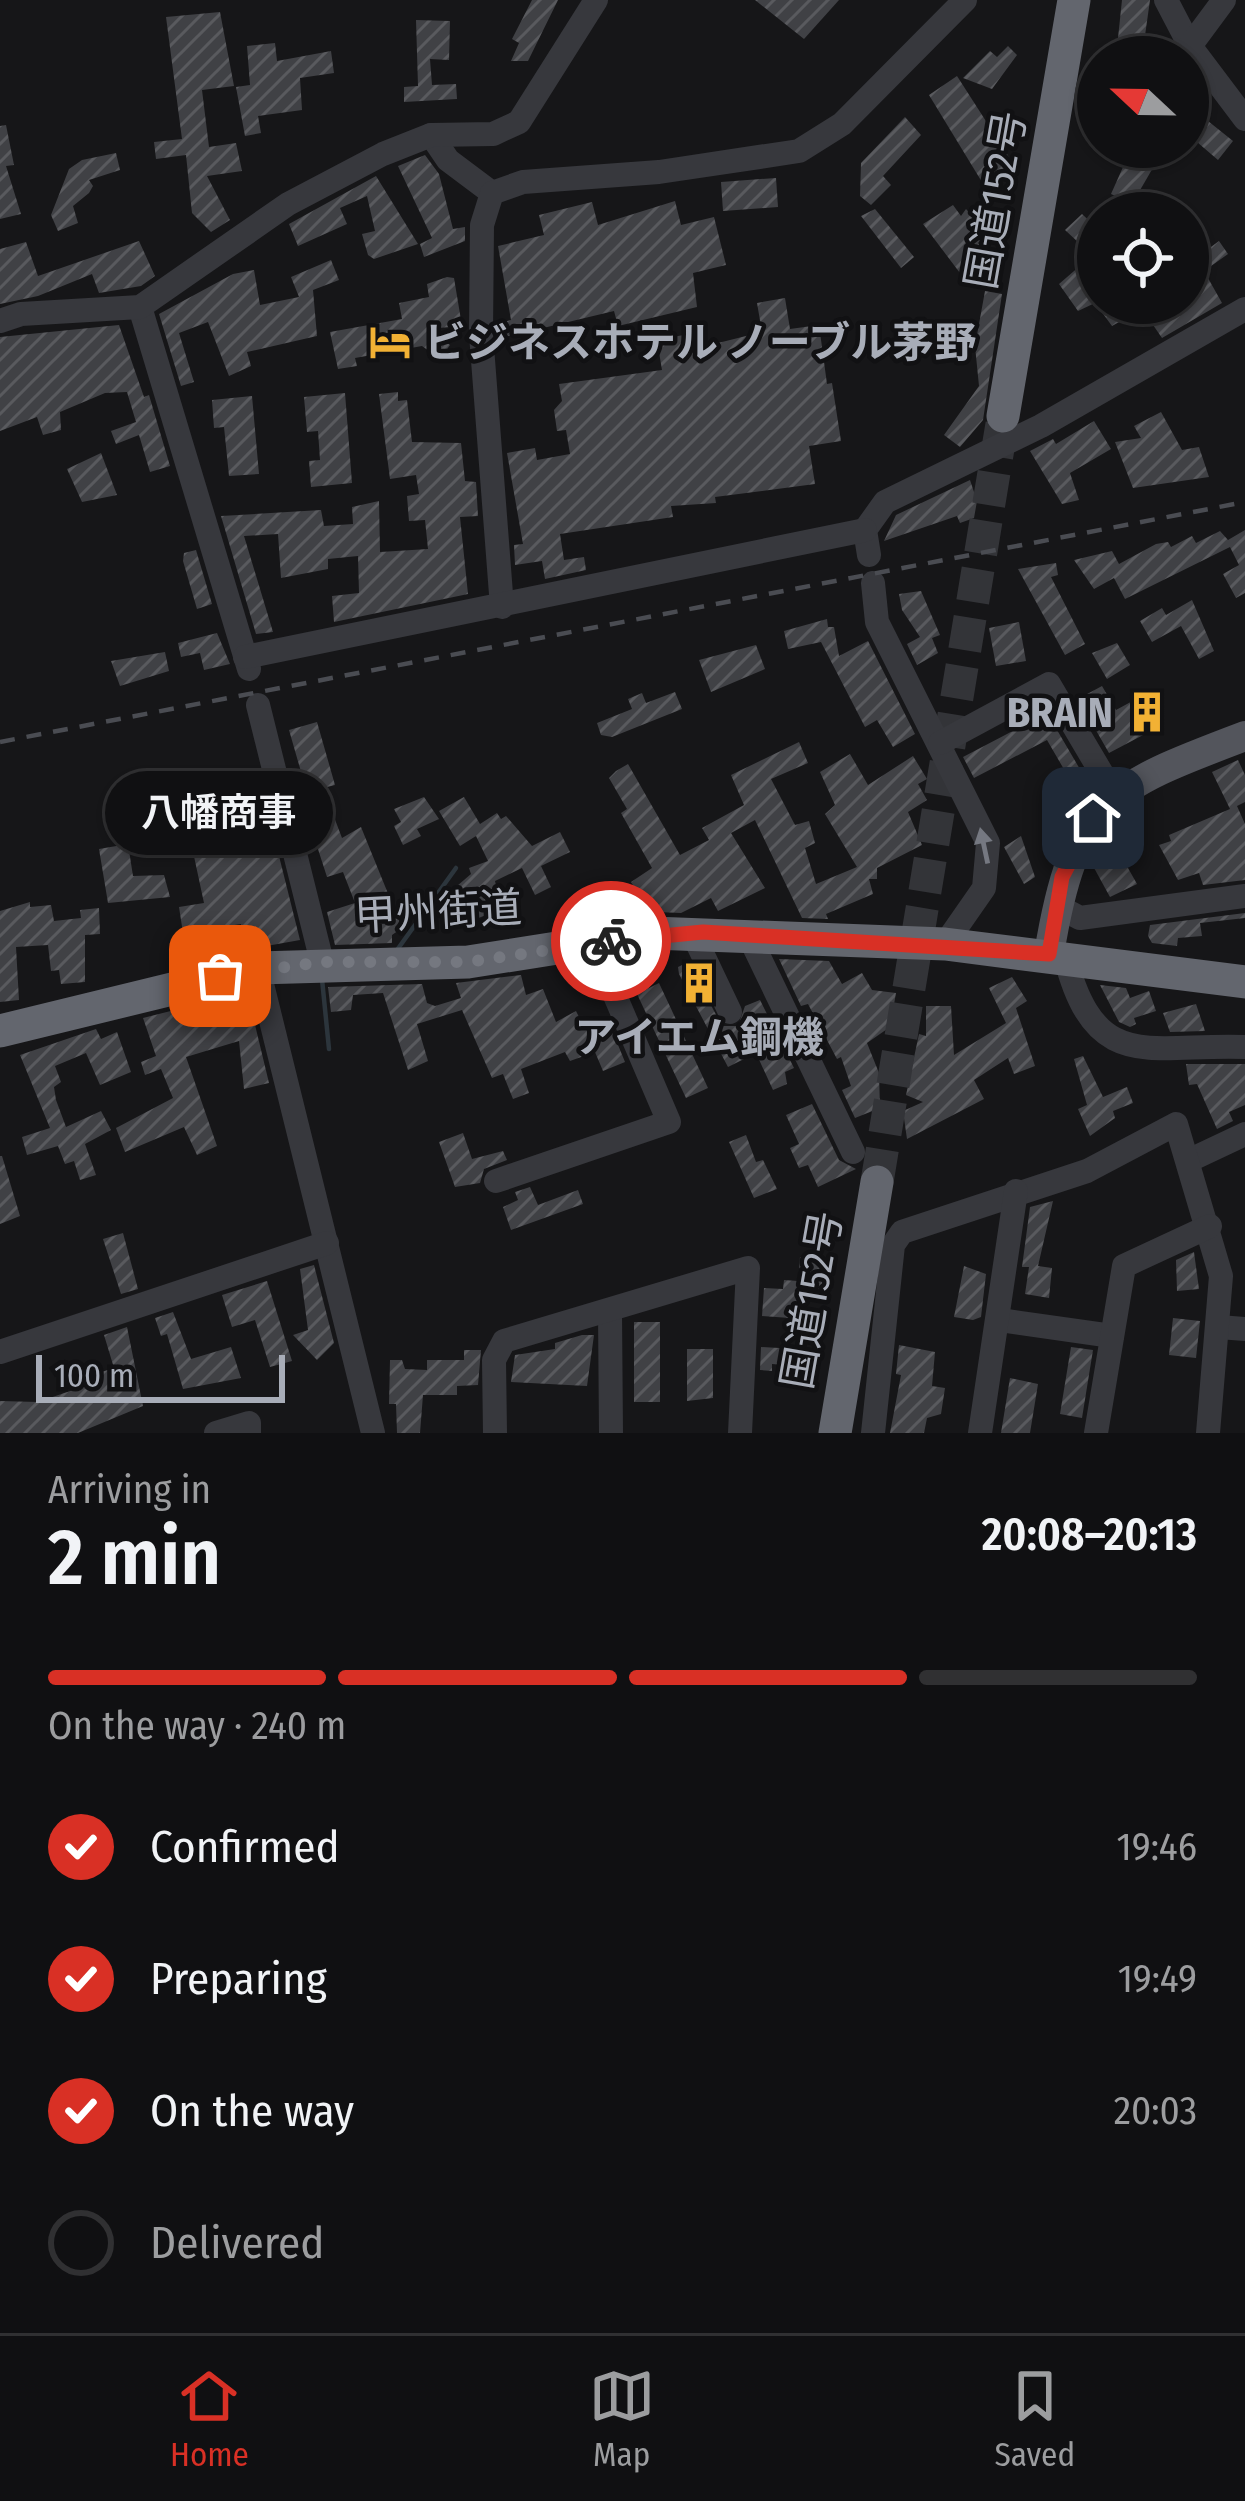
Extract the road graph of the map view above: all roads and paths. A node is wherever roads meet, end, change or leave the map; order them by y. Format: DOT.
graph roads {
  1 [pos="596,0"];
  2 [pos="965,0"];
  3 [pos="1073,0"];
  4 [pos="1166,0"];
  5 [pos="1223,0"];
  6 [pos="1185,36"];
  7 [pos="1197,36"];
  8 [pos="1209,71"];
  9 [pos="1245,119"];
  10 [pos="430,135"];
  11 [pos="492,193"];
  12 [pos="140,307"];
  13 [pos="1245,309"];
  14 [pos="0,321"];
  15 [pos="1003,416"];
  16 [pos="873,583"];
  17 [pos="502,607"];
  18 [pos="258,705"];
  19 [pos="1245,736"];
  20 [pos="940,743"];
  21 [pos="1114,794"];
  22 [pos="1245,896"];
  23 [pos="1057,906"];
  24 [pos="692,932"];
  25 [pos="748,934"];
  26 [pos="593,944"];
  27 [pos="945,944"];
  28 [pos="1057,955"];
  29 [pos="322,962"];
  30 [pos="258,968"];
  31 [pos="1245,982"];
  32 [pos="730,1012"];
  33 [pos="0,1031"];
  34 [pos="1245,1047"];
  35 [pos="1245,1134"];
  36 [pos="853,1152"];
  37 [pos="1190,1160"];
  38 [pos="496,1181"];
  39 [pos="877,1182"];
  40 [pos="1016,1190"];
  41 [pos="1210,1226"];
  42 [pos="327,1243"];
  43 [pos="610,1312"];
  44 [pos="1000,1320"];
  45 [pos="1232,1328"];
  46 [pos="1112,1336"];
  47 [pos="0,1352"];
  48 [pos="216,1433"];
  49 [pos="248,1433"];
  50 [pos="373,1433"];
  51 [pos="495,1433"];
  52 [pos="611,1433"];
  53 [pos="740,1433"];
  54 [pos="835,1433"];
  55 [pos="873,1433"];
  56 [pos="980,1433"];
  57 [pos="1096,1433"];
  58 [pos="1208,1433"];
  1 -- 10 [label="street"];
  2 -- 11 [label="street"];
  3 -- 15 [label="highway, 国道152号"];
  4 -- 6 [label="street"];
  5 -- 7 [label="street"];
  8 -- 9 [label="street"];
  10 -- 11 [label="street"];
  10 -- 12 [label="street"];
  11 -- 17 [label="street"];
  12 -- 14 [label="street"];
  12 -- 17 [label="street"];
  13 -- 17 [label="street"];
  16 -- 20 [label="street"];
  18 -- 29 [label="street"];
  19 -- 21 [label="main road"];
  20 -- 21 [label="street"];
  27 -- 20 [label="street, one-way"];
  21 -- 23 [label="main road"];
  22 -- 23 [label="street"];
  23 -- 28 [label="main road"];
  24 -- 25 [label="highway, 甲州街道"];
  24 -- 26 [label="highway, 甲州街道"];
  24 -- 32 [label="street"];
  25 -- 27 [label="highway, 甲州街道"];
  25 -- 36 [label="street"];
  26 -- 29 [label="highway, 甲州街道"];
  26 -- 38 [label="street"];
  27 -- 28 [label="highway, 甲州街道"];
  28 -- 31 [label="highway, 甲州街道"];
  28 -- 34 [label="street"];
  29 -- 30 [label="highway, 甲州街道"];
  30 -- 33 [label="highway, 甲州街道"];
  30 -- 42 [label="street"];
  35 -- 37 [label="street"];
  37 -- 40 [label="street"];
  37 -- 41 [label="street"];
  39 -- 54 [label="highway, 国道152号"];
  40 -- 44 [label="street"];
  40 -- 55 [label="street"];
  41 -- 45 [label="street"];
  41 -- 46 [label="street"];
  42 -- 47 [label="street"];
  42 -- 50 [label="street"];
  43 -- 51 [label="street"];
  43 -- 52 [label="street"];
  43 -- 53 [label="street"];
  44 -- 46 [label="street"];
  44 -- 56 [label="street"];
  45 -- 58 [label="street"];
  46 -- 57 [label="street"];
  48 -- 49 [label="street"];
}
